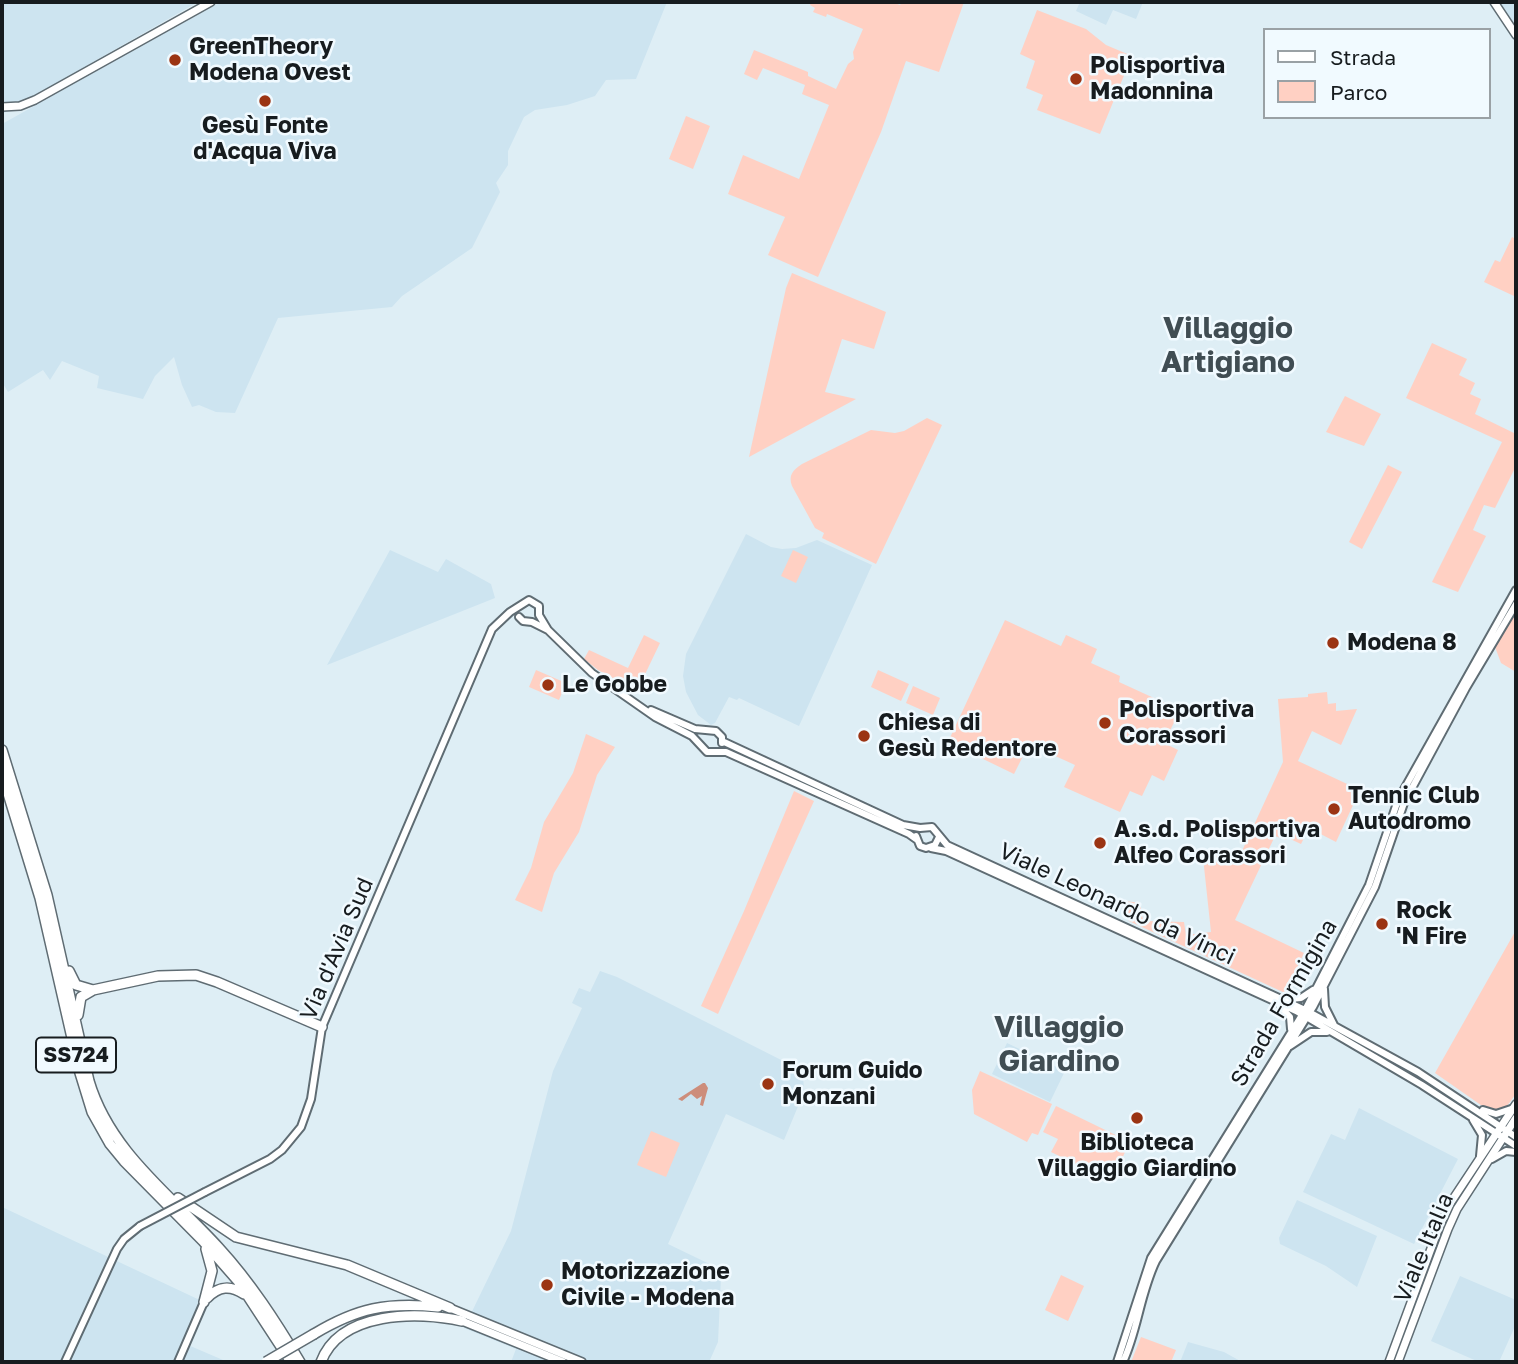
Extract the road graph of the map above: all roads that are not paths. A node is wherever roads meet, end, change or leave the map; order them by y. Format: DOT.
graph roads {
  1 [pos="211,2"];
  2 [pos="1494,2"];
  3 [pos="1515,33"];
  4 [pos="2,107"];
  5 [pos="1516,590"];
  6 [pos="1516,604"];
  7 [pos="519,608"];
  8 [pos="539,615"];
  9 [pos="507,616"];
  10 [pos="519,617"];
  11 [pos="532,622"];
  12 [pos="548,630"];
  13 [pos="1480,658"];
  14 [pos="640,705"];
  15 [pos="706,731"];
  16 [pos="722,741"];
  17 [pos="700,743"];
  18 [pos="2,750"];
  19 [pos="716,751"];
  20 [pos="2,774"];
  21 [pos="14,801"];
  22 [pos="920,828"];
  23 [pos="939,837"];
  24 [pos="916,839"];
  25 [pos="931,848"];
  26 [pos="53,919"];
  27 [pos="1325,984"];
  28 [pos="1317,986"];
  29 [pos="93,990"];
  30 [pos="1279,1000"];
  31 [pos="1306,1014"];
  32 [pos="322,1027"];
  33 [pos="1333,1029"];
  34 [pos="1290,1034"];
  35 [pos="1288,1047"];
  36 [pos="82,1052"];
  37 [pos="1431,1080"];
  38 [pos="1422,1085"];
  39 [pos="1515,1106"];
  40 [pos="1477,1110"];
  41 [pos="1467,1113"];
  42 [pos="1516,1118"];
  43 [pos="1502,1132"];
  44 [pos="1516,1137"];
  45 [pos="1516,1146"];
  46 [pos="1516,1152"];
  47 [pos="1480,1156"];
  48 [pos="1487,1162"];
  49 [pos="143,1171"];
  50 [pos="168,1200"];
  51 [pos="203,1241"];
  52 [pos="250,1298"];
  53 [pos="204,1302"];
  54 [pos="421,1305"];
  55 [pos="450,1308"];
  56 [pos="462,1321"];
  57 [pos="65,1362"];
  58 [pos="178,1362"];
  59 [pos="266,1362"];
  60 [pos="291,1362"];
  61 [pos="300,1362"];
  62 [pos="321,1362"];
  63 [pos="563,1362"];
  64 [pos="582,1362"];
  65 [pos="1117,1362"];
  66 [pos="1123,1362"];
  67 [pos="1389,1362"];
  68 [pos="1398,1362"];
  1 -- 4 [label="main road"];
  2 -- 3 [label="main road"];
  5 -- 13 [label="street"];
  6 -- 13 [label="street"];
  7 -- 8 [label="street"];
  7 -- 9 [label="street, Via d'Avia Sud"];
  7 -- 10 [label="street"];
  8 -- 11 [label="street"];
  8 -- 12 [label="street"];
  9 -- 10 [label="street"];
  9 -- 32 [label="street, Via d'Avia Sud"];
  10 -- 11 [label="street"];
  11 -- 12 [label="street"];
  12 -- 14 [label="street"];
  13 -- 27 [label="street, Strada Formigina"];
  13 -- 28 [label="street, Strada Formigina"];
  14 -- 15 [label="street"];
  14 -- 17 [label="street"];
  15 -- 16 [label="street"];
  15 -- 17 [label="street"];
  16 -- 19 [label="street"];
  16 -- 22 [label="street"];
  17 -- 19 [label="street"];
  18 -- 21 [label="highway, SS724"];
  19 -- 24 [label="street"];
  20 -- 21 [label="highway, SS724"];
  21 -- 26 [label="highway, SS724"];
  21 -- 50 [label="highway, SS724"];
  22 -- 23 [label="street"];
  22 -- 24 [label="street"];
  23 -- 25 [label="street"];
  23 -- 30 [label="street, Viale Leonardo da Vinci"];
  24 -- 25 [label="street"];
  25 -- 30 [label="street, Viale Leonardo da Vinci"];
  26 -- 29 [label="highway"];
  26 -- 36 [label="highway, SS724"];
  27 -- 31 [label="street, Strada Formigina"];
  27 -- 33 [label="street"];
  28 -- 30 [label="street"];
  28 -- 31 [label="street, Strada Formigina"];
  29 -- 32 [label="highway"];
  29 -- 36 [label="highway"];
  30 -- 31 [label="street"];
  30 -- 34 [label="street"];
  31 -- 33 [label="street"];
  31 -- 34 [label="street, Strada Formigina"];
  31 -- 35 [label="street, Strada Formigina"];
  32 -- 57 [label="street, Via d'Avia Sud, bridge"];
  33 -- 35 [label="street"];
  33 -- 37 [label="street"];
  33 -- 38 [label="street"];
  34 -- 65 [label="street, Strada Formigina"];
  35 -- 66 [label="street, Strada Formigina"];
  36 -- 49 [label="highway, SS724"];
  37 -- 38 [label="street"];
  37 -- 40 [label="street"];
  38 -- 41 [label="street"];
  39 -- 40 [label="street"];
  39 -- 43 [label="main road"];
  40 -- 43 [label="street"];
  41 -- 43 [label="street"];
  41 -- 47 [label="street"];
  42 -- 43 [label="main road, Viale Italia"];
  43 -- 44 [label="street"];
  43 -- 45 [label="street"];
  43 -- 47 [label="main road, Viale Italia"];
  43 -- 48 [label="main road, Viale Italia"];
  46 -- 48 [label="street"];
  47 -- 67 [label="main road, Viale Italia"];
  48 -- 68 [label="main road, Viale Italia"];
  49 -- 50 [label="highway, SS724"];
  49 -- 55 [label="highway"];
  50 -- 51 [label="highway, SS724"];
  50 -- 61 [label="highway, SS724"];
  51 -- 52 [label="highway, SS724"];
  51 -- 53 [label="highway"];
  52 -- 53 [label="highway"];
  52 -- 60 [label="highway, SS724"];
  53 -- 58 [label="street"];
  54 -- 55 [label="highway"];
  54 -- 56 [label="highway"];
  54 -- 59 [label="highway, bridge"];
  55 -- 64 [label="main road"];
  56 -- 62 [label="highway"];
  56 -- 63 [label="main road"];
}
